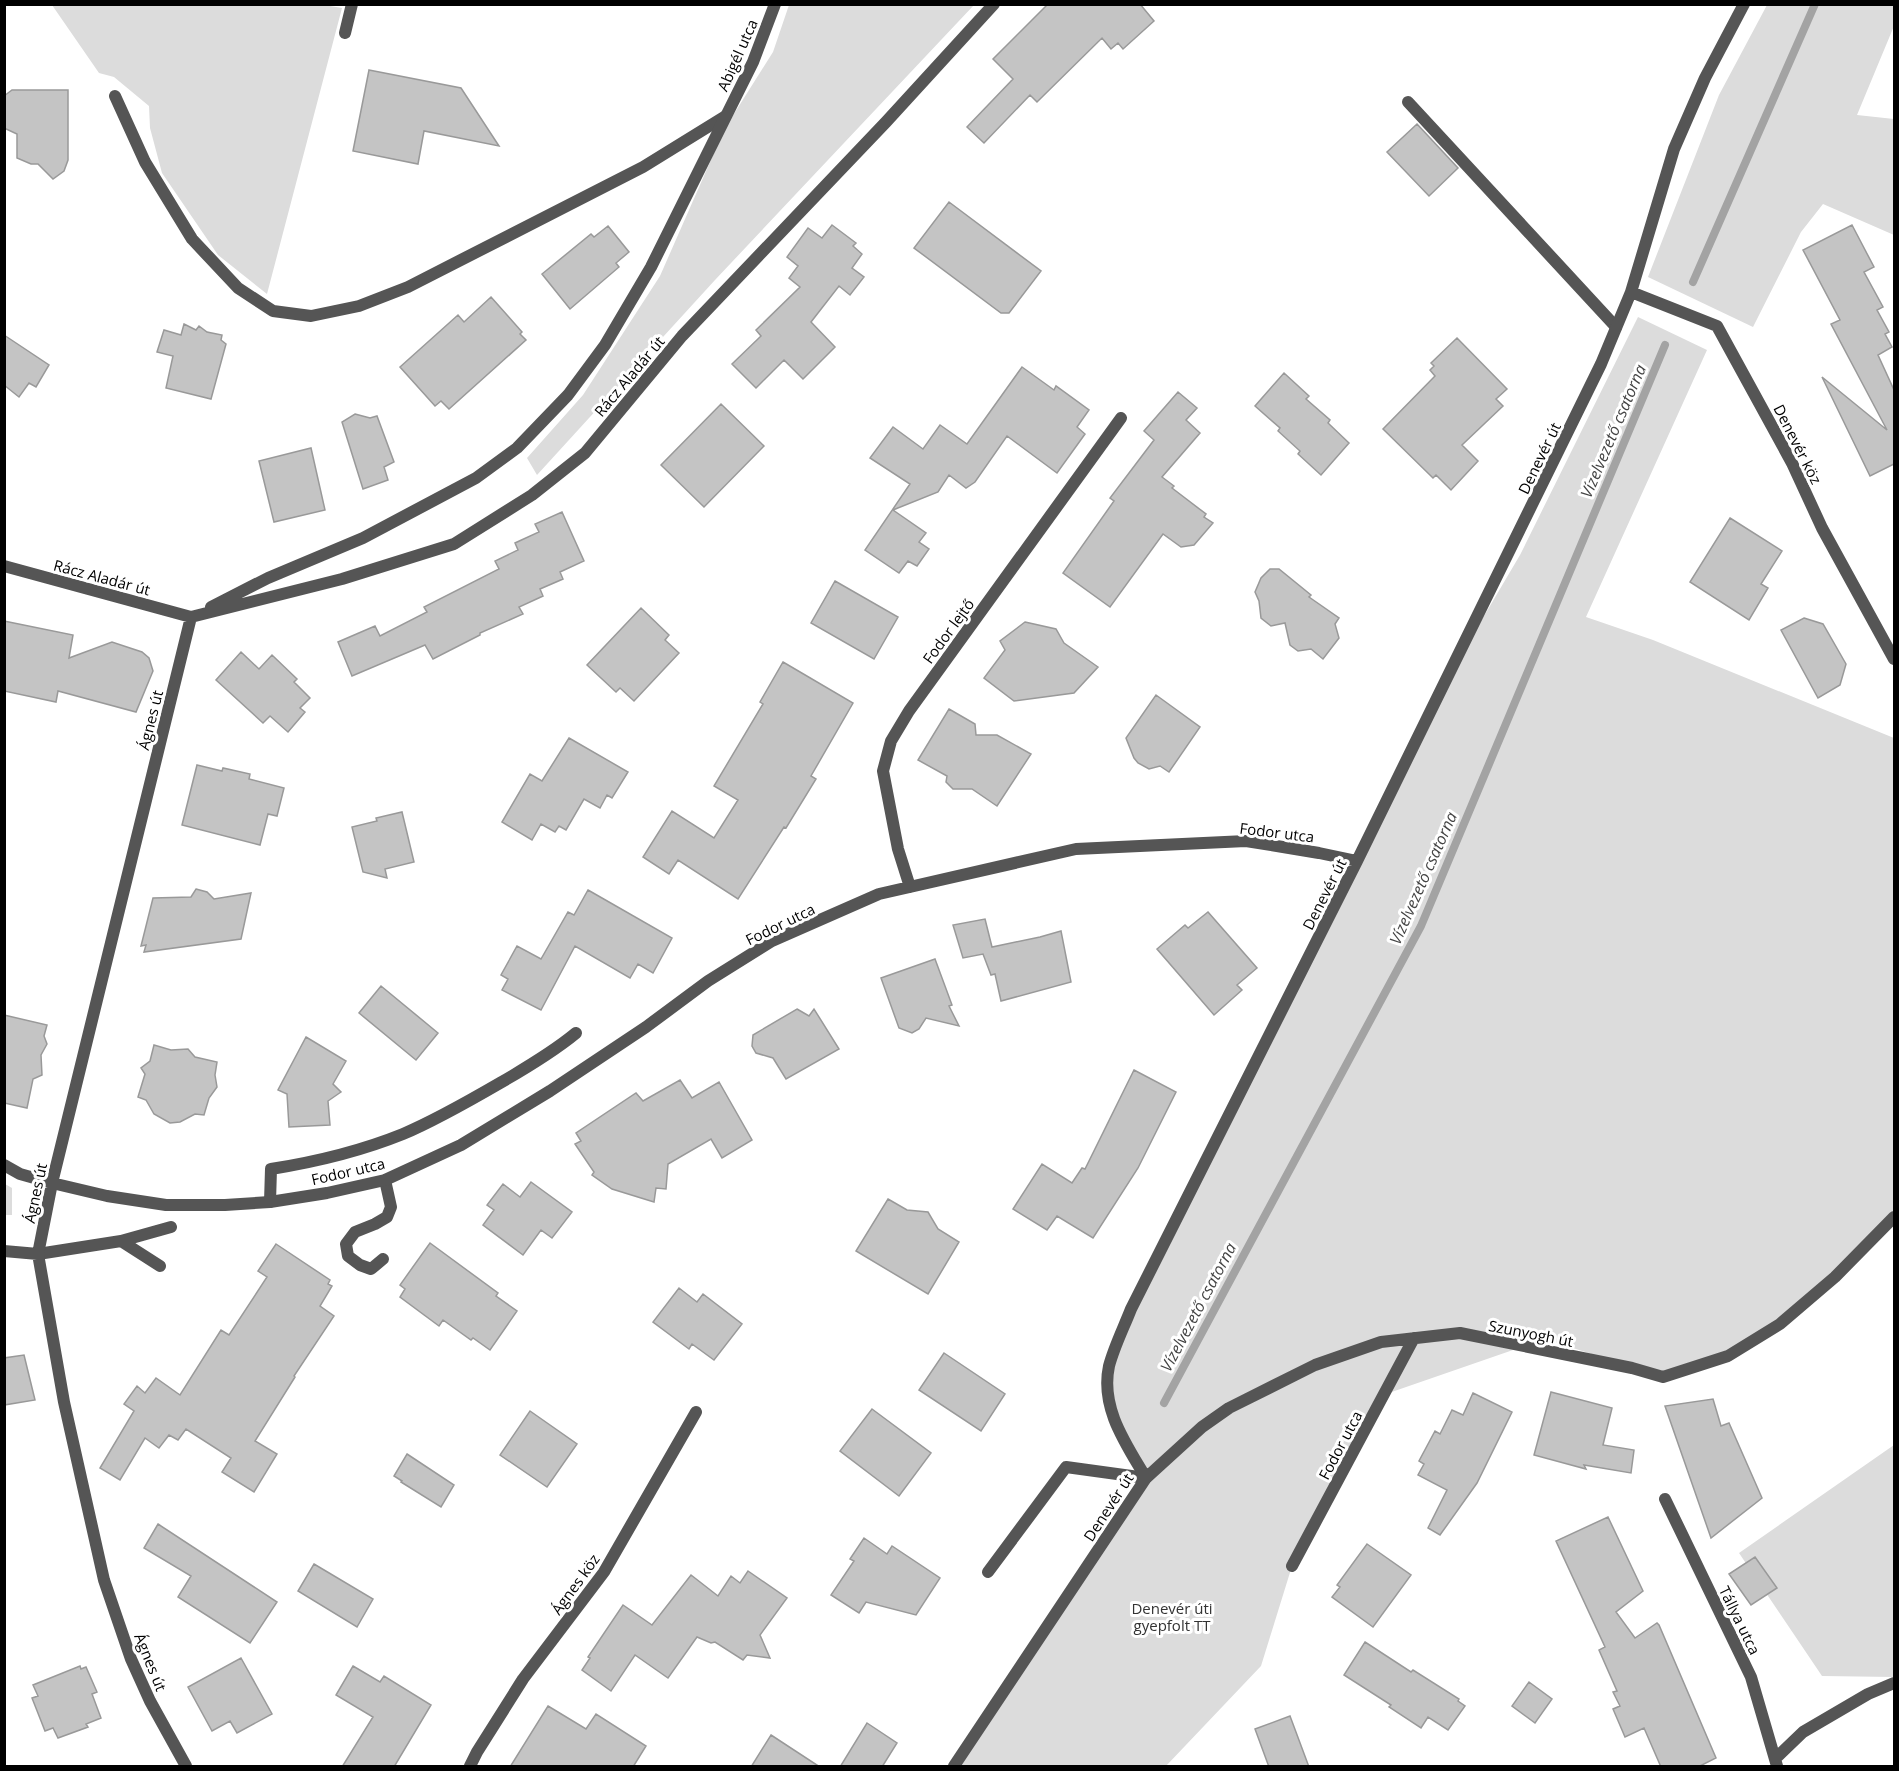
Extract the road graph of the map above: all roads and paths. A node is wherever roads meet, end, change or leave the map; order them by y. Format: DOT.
graph roads {
  1 [pos="352,4"];
  2 [pos="775,4"];
  3 [pos="994,4"];
  4 [pos="1744,4"];
  5 [pos="345,33"];
  6 [pos="115,96"];
  7 [pos="1408,102"];
  8 [pos="724,117"];
  9 [pos="1631,292"];
  10 [pos="1616,327"];
  11 [pos="1121,418"];
  12 [pos="4,566"];
  13 [pos="191,617"];
  14 [pos="1894,659"];
  15 [pos="1357,861"];
  16 [pos="910,887"];
  17 [pos="576,1033"];
  18 [pos="4,1165"];
  19 [pos="386,1180"];
  20 [pos="52,1183"];
  21 [pos="270,1202"];
  22 [pos="1894,1217"];
  23 [pos="171,1227"];
  24 [pos="121,1241"];
  25 [pos="4,1251"];
  26 [pos="38,1254"];
  27 [pos="383,1259"];
  28 [pos="160,1266"];
  29 [pos="1414,1338"];
  30 [pos="696,1412"];
  31 [pos="1146,1478"];
  32 [pos="1665,1499"];
  33 [pos="1292,1566"];
  34 [pos="988,1572"];
  35 [pos="1894,1683"];
  36 [pos="1776,1762"];
  37 [pos="186,1767"];
  38 [pos="470,1767"];
  39 [pos="954,1767"];
  1 -- 5 [label="street"];
  2 -- 8 [label="street, Abigél utca"];
  3 -- 13 [label="street, Rácz Aladár út"];
  4 -- 9 [label="street, Denevér út"];
  6 -- 8 [label="street"];
  7 -- 10 [label="street"];
  8 -- 13 [label="street"];
  9 -- 10 [label="street, Denevér út"];
  9 -- 14 [label="street, Denevér köz"];
  10 -- 15 [label="street, Denevér út"];
  11 -- 16 [label="street, Fodor lejtő"];
  12 -- 13 [label="street, Rácz Aladár út"];
  13 -- 20 [label="street, Ágnes út"];
  15 -- 16 [label="street, Fodor utca"];
  15 -- 31 [label="street, Denevér út"];
  16 -- 19 [label="street, Fodor utca"];
  17 -- 21 [label="street, Fodor utca"];
  18 -- 20 [label="street, Fodor utca"];
  19 -- 21 [label="street, Fodor utca"];
  19 -- 27 [label="street"];
  20 -- 21 [label="street, Fodor utca"];
  20 -- 26 [label="street, Ágnes út"];
  22 -- 29 [label="street, Szunyogh út"];
  23 -- 24 [label="street"];
  24 -- 26 [label="street"];
  24 -- 28 [label="street"];
  25 -- 26 [label="street"];
  26 -- 37 [label="street, Ágnes út"];
  29 -- 31 [label="street, Szunyogh út"];
  29 -- 33 [label="street, Fodor utca"];
  30 -- 38 [label="street, Ágnes köz"];
  31 -- 34 [label="street"];
  31 -- 39 [label="street, Denevér út"];
  32 -- 36 [label="street, Tállya utca"];
  35 -- 36 [label="street, Tállya utca"];
}
